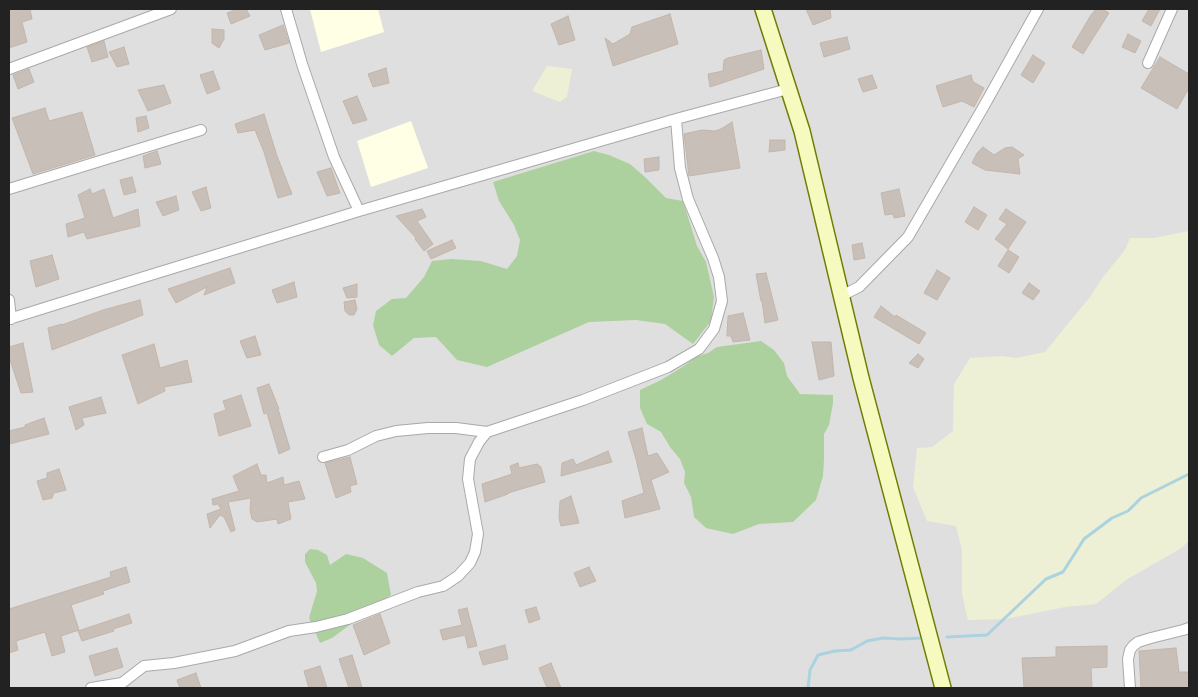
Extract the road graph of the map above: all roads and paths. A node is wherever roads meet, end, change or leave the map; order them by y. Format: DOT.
graph roads {
  1 [pos="171,9"];
  2 [pos="286,9"];
  3 [pos="763,9"];
  4 [pos="1038,9"];
  5 [pos="1172,9"];
  6 [pos="1148,63"];
  7 [pos="9,68"];
  8 [pos="788,89"];
  9 [pos="676,119"];
  10 [pos="201,130"];
  11 [pos="9,189"];
  12 [pos="359,212"];
  13 [pos="841,296"];
  14 [pos="9,300"];
  15 [pos="10,319"];
  16 [pos="487,432"];
  17 [pos="323,457"];
  18 [pos="1189,628"];
  19 [pos="91,688"];
  20 [pos="943,688"];
  21 [pos="1130,688"];
  1 -- 7 [label="street"];
  2 -- 12 [label="street"];
  3 -- 8 [label="main road"];
  4 -- 13 [label="street"];
  5 -- 6 [label="street"];
  8 -- 9 [label="street"];
  8 -- 13 [label="main road"];
  9 -- 12 [label="street"];
  9 -- 16 [label="street"];
  10 -- 11 [label="street"];
  12 -- 15 [label="street"];
  13 -- 20 [label="main road"];
  14 -- 15 [label="street"];
  16 -- 17 [label="street"];
  16 -- 19 [label="street"];
  18 -- 21 [label="street"];
}
